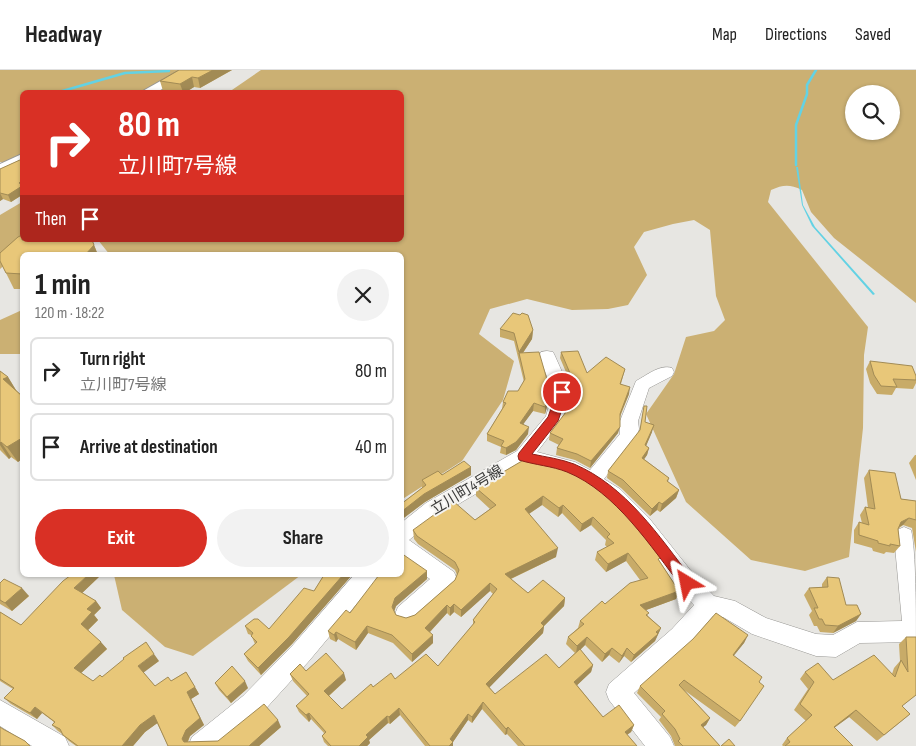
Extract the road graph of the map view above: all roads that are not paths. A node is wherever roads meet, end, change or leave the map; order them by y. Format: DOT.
graph roads {
  1 [pos="189,70"];
  2 [pos="152,90"];
  3 [pos="547,356"];
  4 [pos="666,372"];
  5 [pos="524,456"];
  6 [pos="592,480"];
  7 [pos="404,533"];
  8 [pos="904,536"];
  9 [pos="404,548"];
  10 [pos="365,577"];
  11 [pos="708,605"];
  12 [pos="406,614"];
  13 [pos="915,631"];
  14 [pos="0,712"];
  15 [pos="56,746"];
  16 [pos="201,746"];
  17 [pos="661,746"];
  1 -- 2 [label="main road"];
  3 -- 5 [label="street"];
  4 -- 6 [label="street"];
  5 -- 6 [label="street"];
  5 -- 7 [label="street, 立川町4号線"];
  6 -- 11 [label="street"];
  8 -- 13 [label="street"];
  9 -- 12 [label="street"];
  10 -- 16 [label="street"];
  11 -- 13 [label="street"];
  11 -- 17 [label="street"];
  14 -- 15 [label="street"];
}
